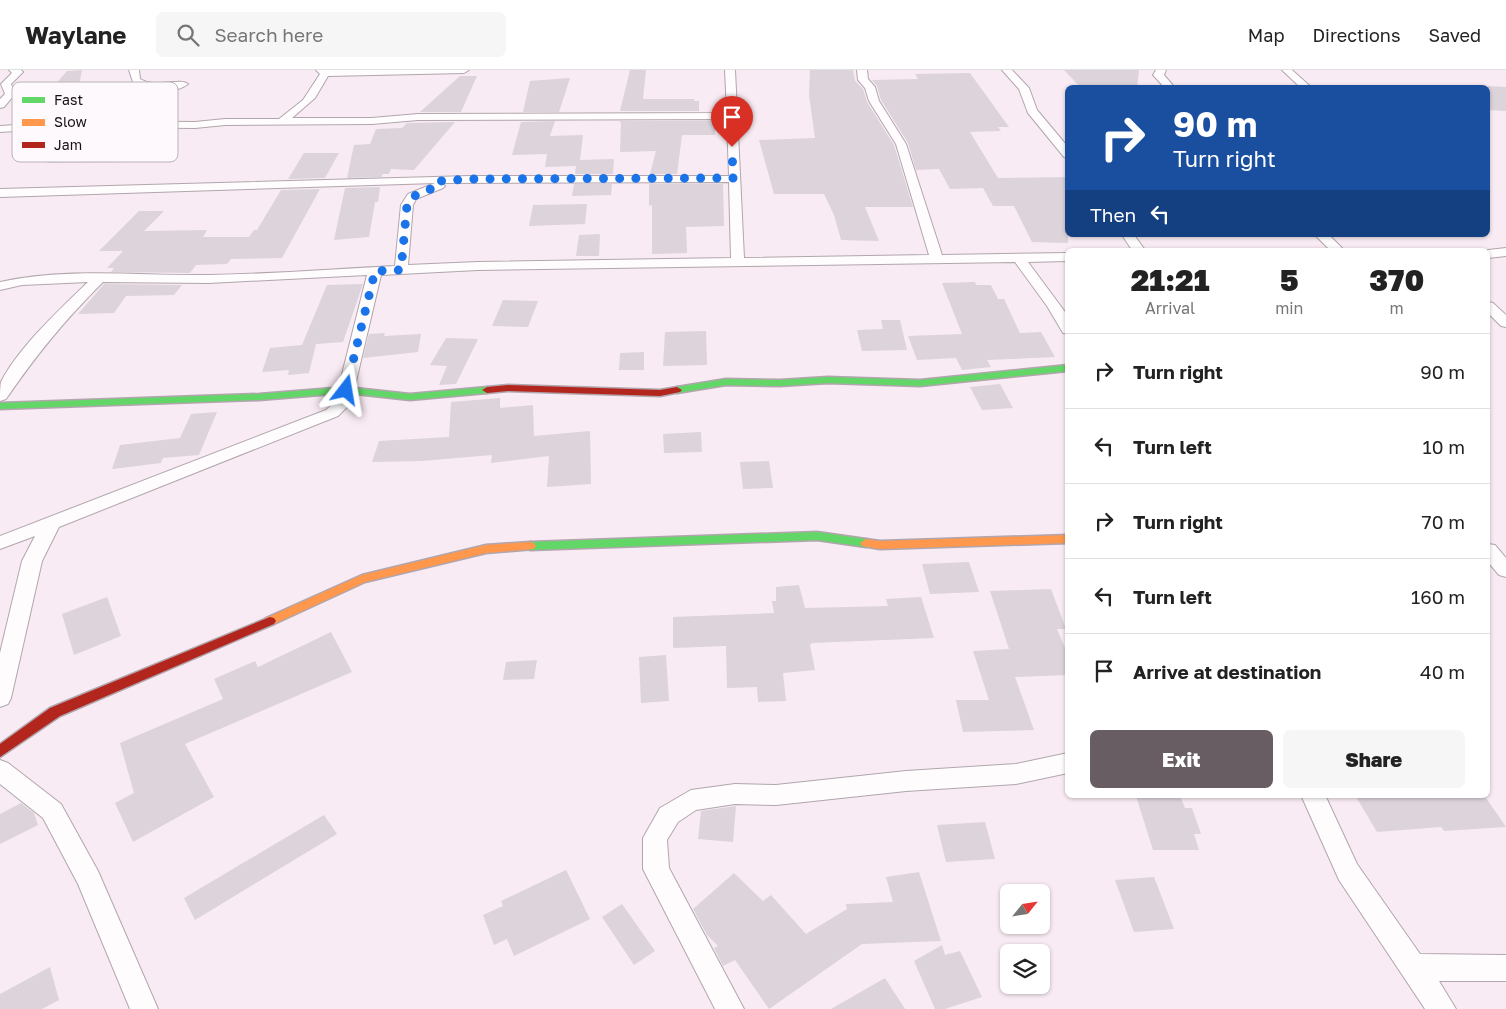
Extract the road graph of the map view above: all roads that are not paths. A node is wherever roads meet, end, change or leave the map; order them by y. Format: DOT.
graph roads {
  1 [pos="14,70"];
  2 [pos="134,70"];
  3 [pos="464,70"];
  4 [pos="730,70"];
  5 [pos="862,70"];
  6 [pos="1007,70"];
  7 [pos="1161,70"];
  8 [pos="1288,70"];
  9 [pos="323,72"];
  10 [pos="139,82"];
  11 [pos="183,84"];
  12 [pos="178,85"];
  13 [pos="1167,85"];
  14 [pos="1304,85"];
  15 [pos="0,105"];
  16 [pos="730,116"];
  17 [pos="178,123"];
  18 [pos="279,123"];
  19 [pos="1065,151"];
  20 [pos="733,178"];
  21 [pos="440,181"];
  22 [pos="0,192"];
  23 [pos="1129,237"];
  24 [pos="1323,237"];
  25 [pos="1138,248"];
  26 [pos="1336,248"];
  27 [pos="1506,252"];
  28 [pos="1490,254"];
  29 [pos="1065,257"];
  30 [pos="1019,258"];
  31 [pos="937,260"];
  32 [pos="738,262"];
  33 [pos="401,270"];
  34 [pos="375,271"];
  35 [pos="100,278"];
  36 [pos="0,286"];
  37 [pos="1490,308"];
  38 [pos="1506,323"];
  39 [pos="1065,325"];
  40 [pos="1065,368"];
  41 [pos="346,390"];
  42 [pos="0,396"];
  43 [pos="0,406"];
  44 [pos="51,524"];
  45 [pos="1065,539"];
  46 [pos="0,543"];
  47 [pos="1490,552"];
  48 [pos="1506,570"];
  49 [pos="0,698"];
  50 [pos="0,751"];
  51 [pos="1065,764"];
  52 [pos="0,770"];
  53 [pos="1314,798"];
  54 [pos="1412,967"];
  55 [pos="1506,968"];
  56 [pos="144,1009"];
  57 [pos="730,1009"];
  58 [pos="1442,1009"];
  1 -- 15 [label="street"];
  2 -- 10 [label="street"];
  3 -- 9 [label="street"];
  4 -- 16 [label="street"];
  5 -- 31 [label="street"];
  6 -- 19 [label="street"];
  7 -- 13 [label="street"];
  8 -- 14 [label="street"];
  9 -- 18 [label="street"];
  11 -- 12 [label="street"];
  16 -- 18 [label="street"];
  16 -- 20 [label="street"];
  17 -- 18 [label="street"];
  20 -- 21 [label="street"];
  20 -- 32 [label="street"];
  21 -- 22 [label="street"];
  21 -- 33 [label="street"];
  23 -- 25 [label="street"];
  24 -- 26 [label="street"];
  27 -- 28 [label="street"];
  29 -- 30 [label="street"];
  30 -- 31 [label="street"];
  30 -- 39 [label="street"];
  31 -- 32 [label="street"];
  32 -- 33 [label="street"];
  33 -- 34 [label="street"];
  34 -- 35 [label="street"];
  34 -- 41 [label="street"];
  35 -- 36 [label="street"];
  35 -- 42 [label="street"];
  37 -- 38 [label="street"];
  40 -- 41 [label="street"];
  41 -- 43 [label="street"];
  41 -- 44 [label="street"];
  44 -- 46 [label="street"];
  44 -- 49 [label="street"];
  45 -- 50 [label="street"];
  47 -- 48 [label="street"];
  51 -- 57 [label="street"];
  52 -- 56 [label="street"];
  53 -- 54 [label="street"];
  54 -- 55 [label="street"];
  54 -- 58 [label="street"];
}
